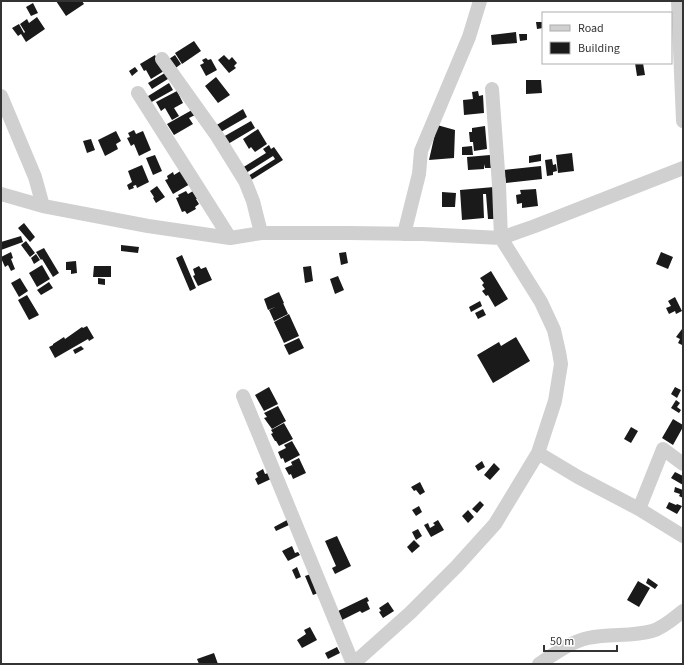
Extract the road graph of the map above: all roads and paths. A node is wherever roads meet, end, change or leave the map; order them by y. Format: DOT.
graph roads {
  1 [pos="480,1"];
  2 [pos="678,1"];
  3 [pos="162,59"];
  4 [pos="492,89"];
  5 [pos="138,93"];
  6 [pos="1,96"];
  7 [pos="683,121"];
  8 [pos="683,168"];
  9 [pos="1,194"];
  10 [pos="43,206"];
  11 [pos="261,233"];
  12 [pos="404,234"];
  13 [pos="230,238"];
  14 [pos="501,238"];
  15 [pos="244,396"];
  16 [pos="538,453"];
  17 [pos="683,464"];
  18 [pos="639,509"];
  19 [pos="683,536"];
  20 [pos="683,611"];
  21 [pos="353,664"];
  22 [pos="539,664"];
  1 -- 12 [label="street"];
  2 -- 7 [label="street"];
  3 -- 11 [label="street"];
  4 -- 14 [label="street"];
  5 -- 13 [label="street"];
  6 -- 10 [label="street"];
  8 -- 14 [label="street"];
  9 -- 10 [label="street"];
  10 -- 13 [label="street"];
  11 -- 12 [label="street"];
  11 -- 13 [label="street"];
  12 -- 14 [label="street"];
  14 -- 16 [label="street"];
  15 -- 21 [label="street"];
  16 -- 18 [label="street"];
  16 -- 21 [label="street"];
  17 -- 18 [label="street"];
  18 -- 19 [label="street"];
  20 -- 22 [label="street"];
}
